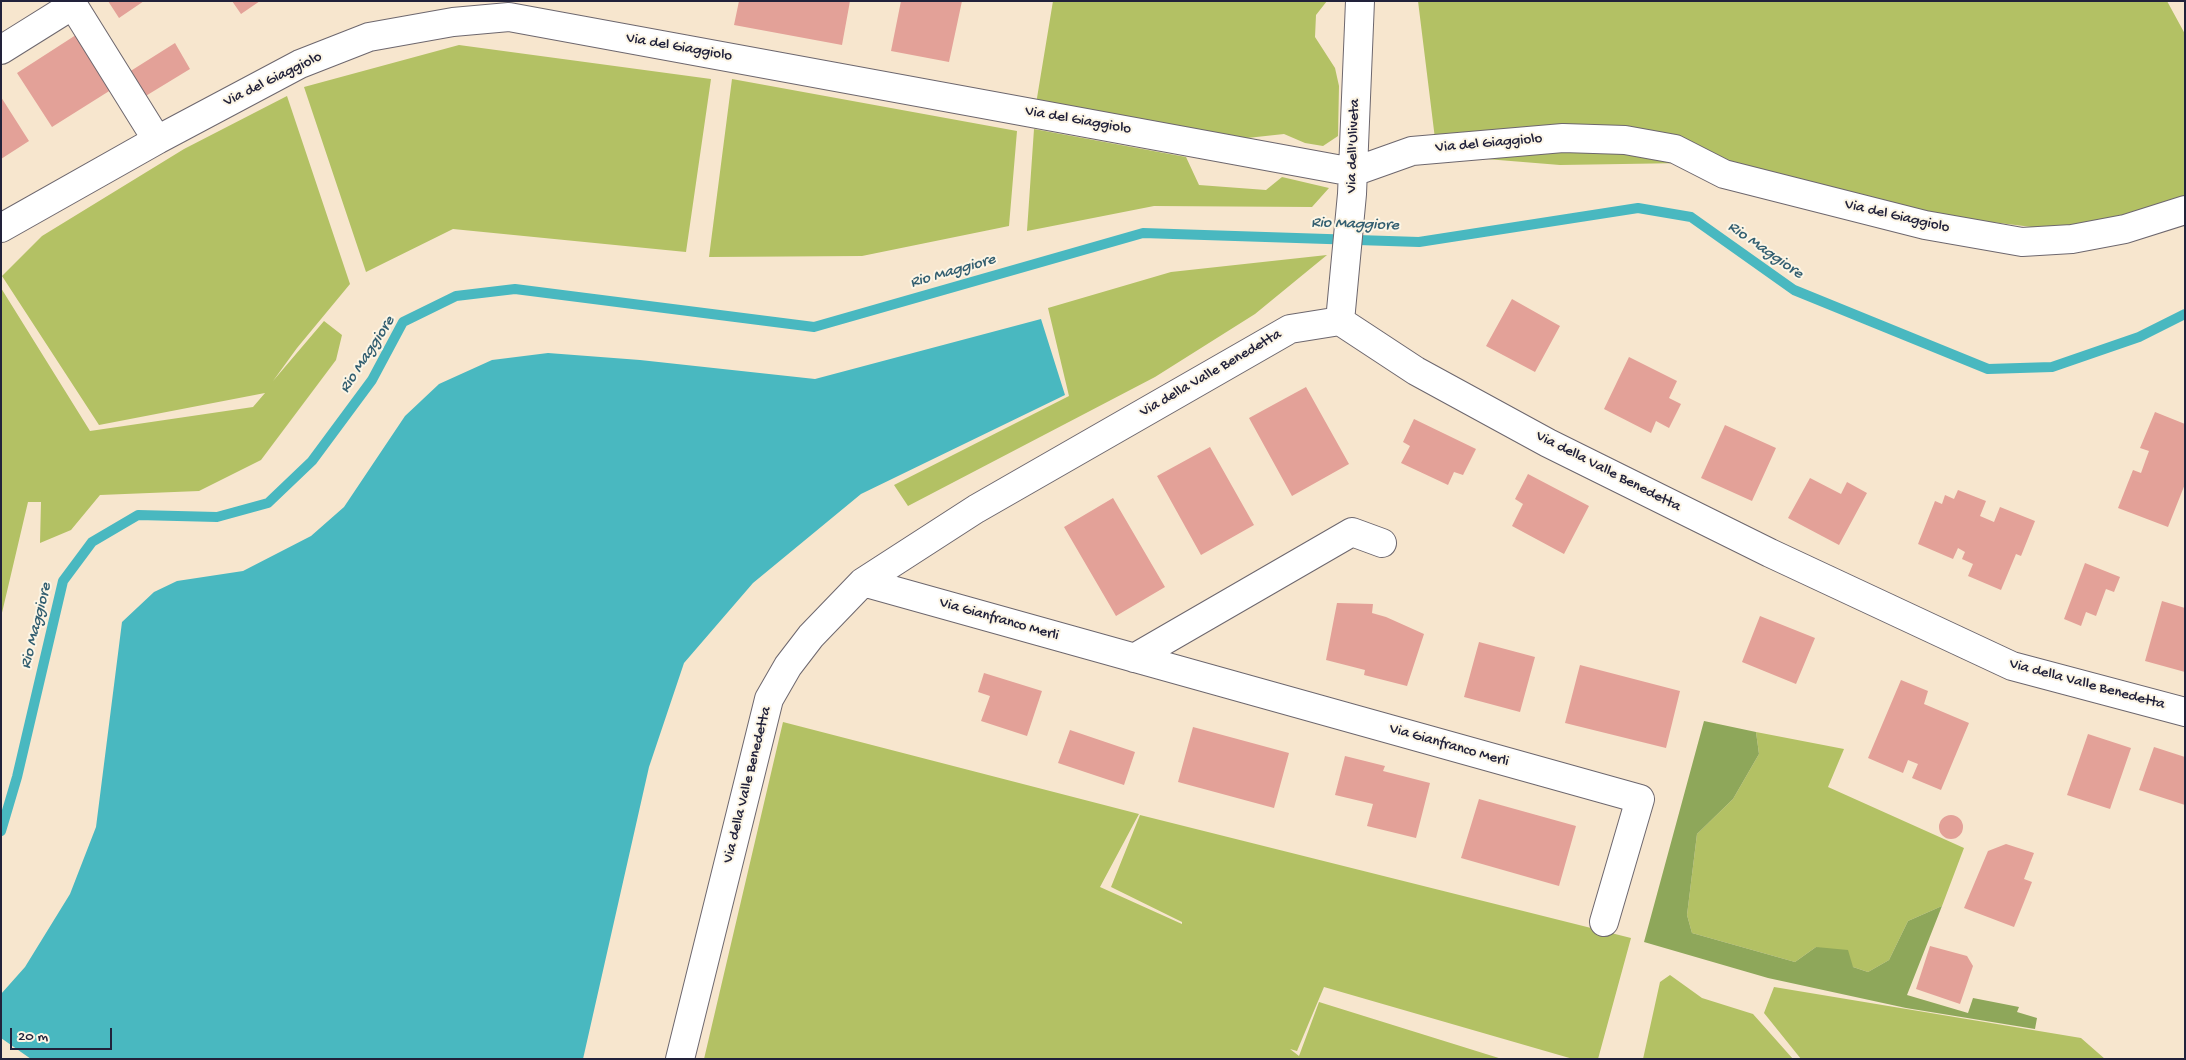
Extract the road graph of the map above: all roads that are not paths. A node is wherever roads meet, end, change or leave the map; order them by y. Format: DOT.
graph roads {
  1 [pos="1360,1"];
  2 [pos="452,12"];
  3 [pos="1,50"];
  4 [pos="157,140"];
  5 [pos="1353,172"];
  6 [pos="2185,210"];
  7 [pos="1,228"];
  8 [pos="1340,321"];
  9 [pos="1382,543"];
  10 [pos="863,582"];
  11 [pos="1134,658"];
  12 [pos="2185,712"];
  13 [pos="1604,922"];
  14 [pos="680,1059"];
  1 -- 5 [label="street, Via dell'Uliveta"];
  2 -- 4 [label="street, Via del Giaggiolo"];
  2 -- 5 [label="street, Via del Giaggiolo"];
  3 -- 4 [label="street"];
  4 -- 7 [label="street, Via del Giaggiolo"];
  5 -- 6 [label="street, Via del Giaggiolo"];
  5 -- 8 [label="street, Via dell'Uliveta"];
  8 -- 10 [label="street, Via della Valle Benedetta"];
  8 -- 12 [label="street, Via della Valle Benedetta"];
  9 -- 11 [label="street"];
  10 -- 11 [label="street, Via Gianfranco Merli"];
  10 -- 14 [label="street, Via della Valle Benedetta"];
  11 -- 13 [label="street, Via Gianfranco Merli"];
}
